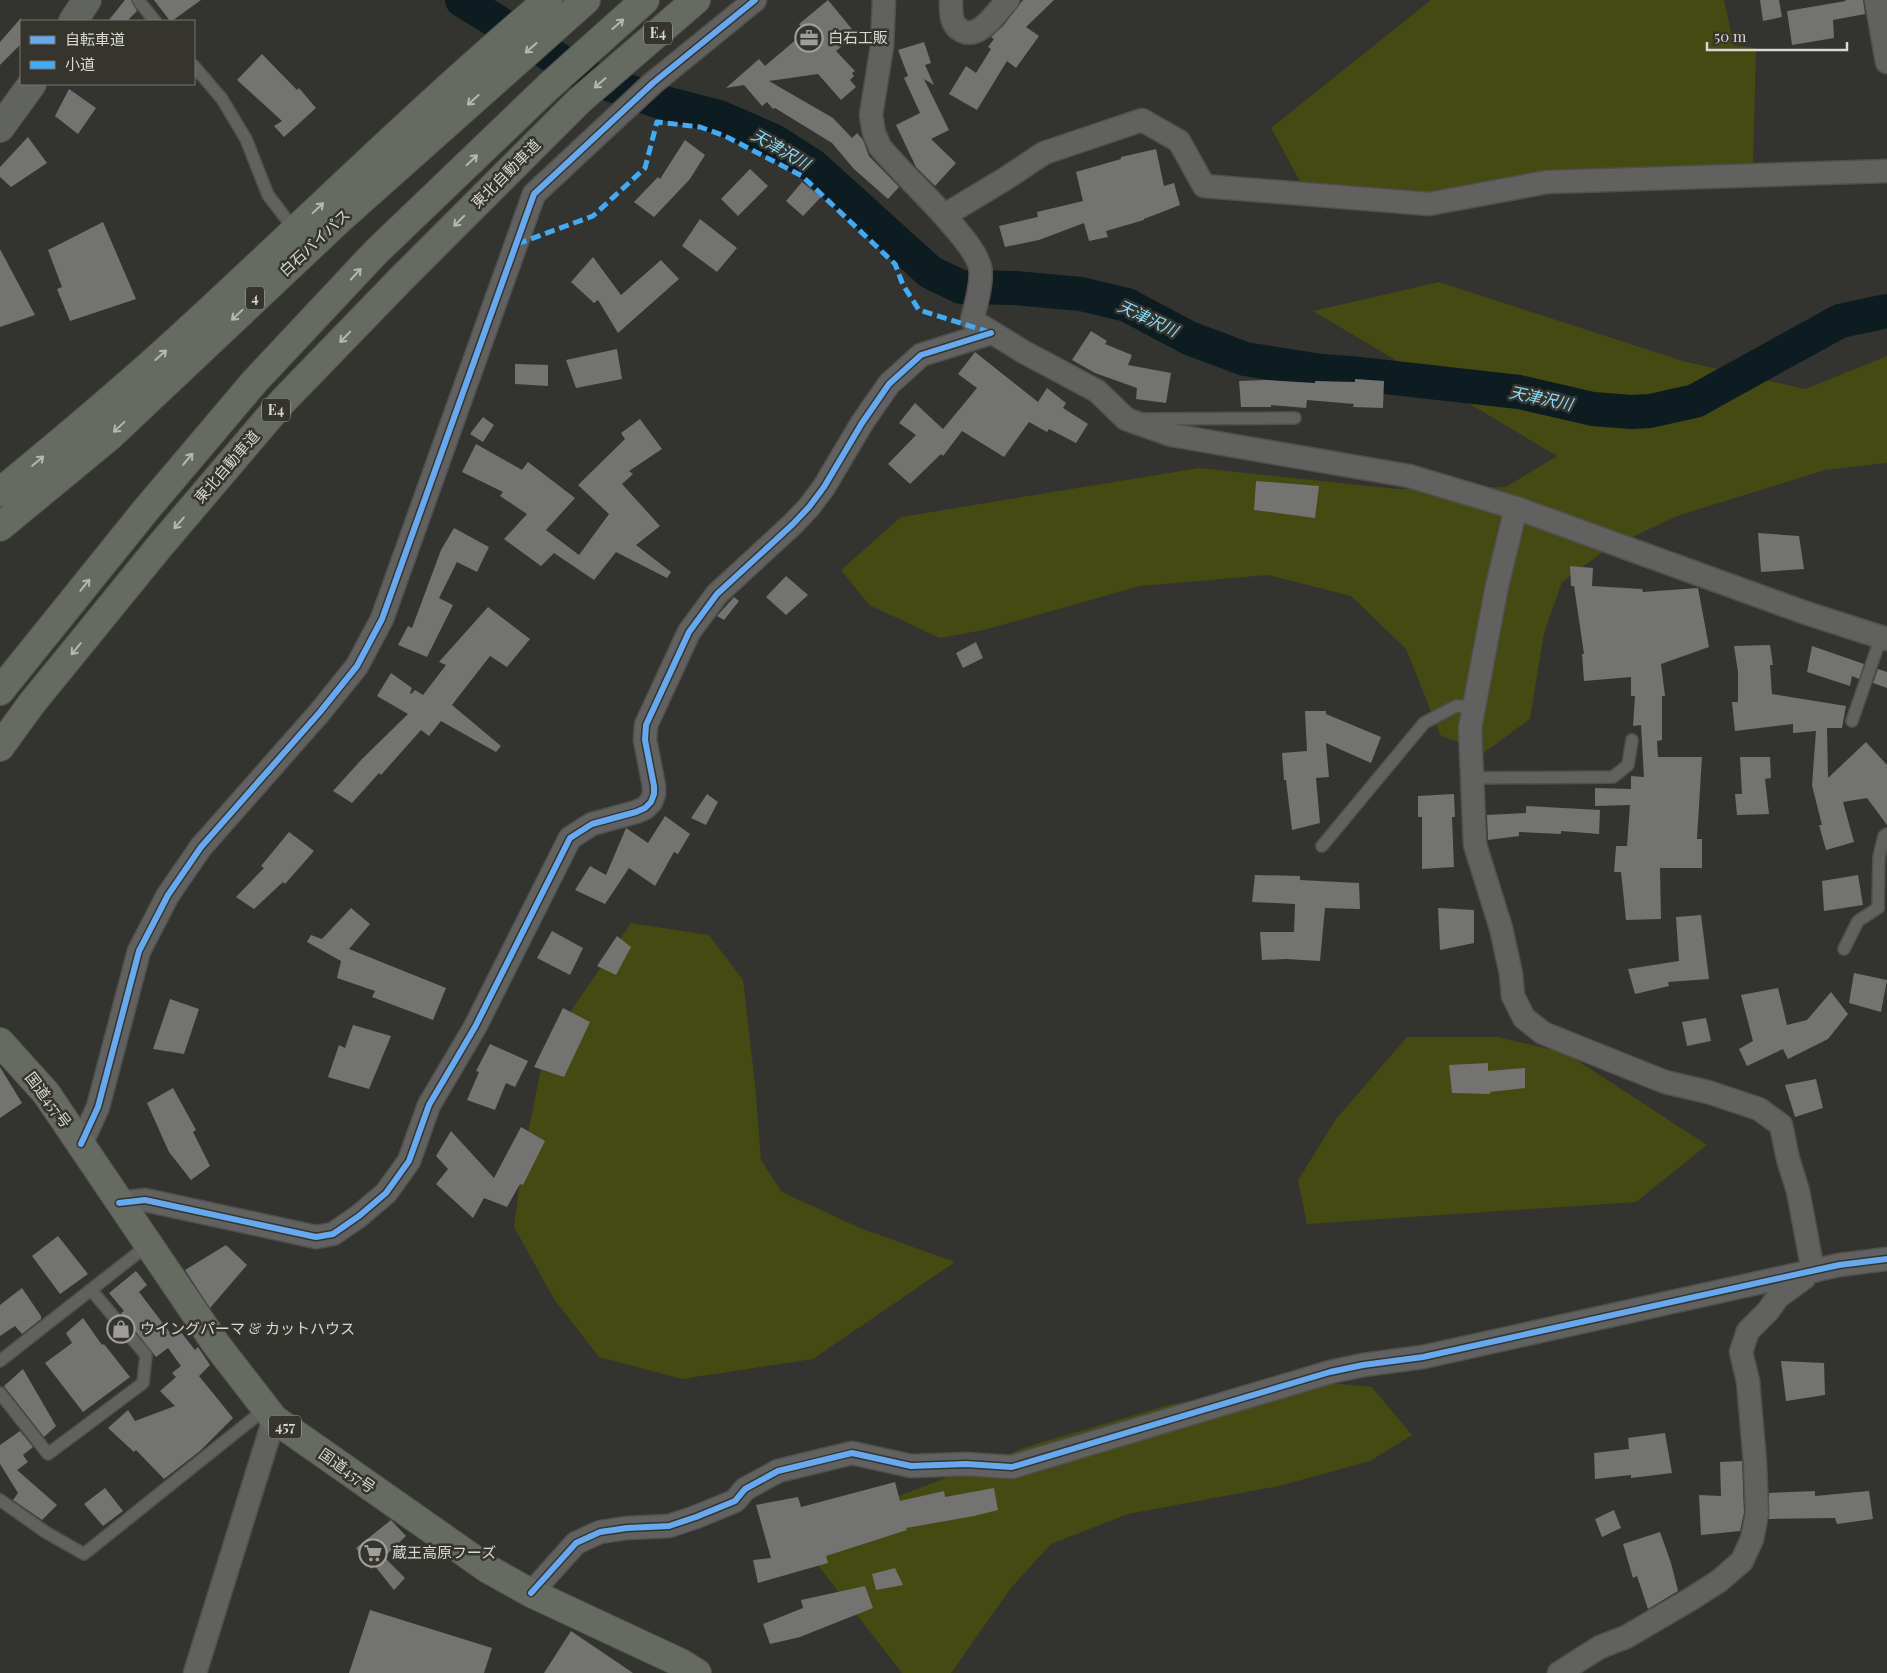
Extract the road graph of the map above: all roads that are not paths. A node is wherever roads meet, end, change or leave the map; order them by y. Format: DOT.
graph roads {
  1 [pos="87,0"];
  2 [pos="138,0"];
  3 [pos="586,0"];
  4 [pos="645,0"];
  5 [pos="696,0"];
  6 [pos="755,0"];
  7 [pos="951,0"];
  8 [pos="1008,0"];
  9 [pos="1876,0"];
  10 [pos="890,2"];
  11 [pos="538,8"];
  12 [pos="74,20"];
  13 [pos="154,20"];
  14 [pos="498,60"];
  15 [pos="1887,62"];
  16 [pos="195,67"];
  17 [pos="31,85"];
  18 [pos="0,128"];
  19 [pos="1887,171"];
  20 [pos="945,215"];
  21 [pos="294,229"];
  22 [pos="991,333"];
  23 [pos="1295,418"];
  24 [pos="1126,419"];
  25 [pos="0,492"];
  26 [pos="1516,508"];
  27 [pos="0,527"];
  28 [pos="1884,638"];
  29 [pos="0,691"];
  30 [pos="1475,707"];
  31 [pos="1852,721"];
  32 [pos="1632,740"];
  33 [pos="0,747"];
  34 [pos="1473,778"];
  35 [pos="1887,834"];
  36 [pos="1322,846"];
  37 [pos="1844,950"];
  38 [pos="0,1042"];
  39 [pos="81,1144"];
  40 [pos="119,1202"];
  41 [pos="148,1245"];
  42 [pos="1887,1259"];
  43 [pos="1813,1271"];
  44 [pos="92,1291"];
  45 [pos="0,1362"];
  46 [pos="0,1393"];
  47 [pos="270,1414"];
  48 [pos="0,1500"];
  49 [pos="531,1593"];
  50 [pos="195,1673"];
  51 [pos="697,1673"];
  52 [pos="1559,1673"];
  1 -- 12 [label="main road"];
  2 -- 13 [label="lane"];
  3 -- 14 [label="highway, 白石バイパス / 4, one-way"];
  29 -- 4 [label="highway, E4, one-way"];
  5 -- 33 [label="highway, 東北自動車道 / E4, one-way"];
  6 -- 39 [label="street"];
  7 -- 8 [label="street"];
  9 -- 15 [label="street"];
  10 -- 20 [label="street"];
  11 -- 14 [label="highway, 白石バイパス / 4"];
  21 -- 14 [label="highway, 白石バイパス / 4, one-way"];
  14 -- 27 [label="highway, 白石バイパス / 4, one-way"];
  16 -- 21 [label="lane"];
  17 -- 18 [label="main road"];
  19 -- 20 [label="street"];
  20 -- 22 [label="street"];
  25 -- 21 [label="highway, 白石バイパス / 4, one-way"];
  22 -- 24 [label="street"];
  22 -- 40 [label="street"];
  23 -- 24 [label="lane"];
  24 -- 26 [label="street"];
  26 -- 28 [label="street"];
  26 -- 30 [label="street"];
  28 -- 31 [label="lane"];
  30 -- 34 [label="street"];
  30 -- 36 [label="lane"];
  32 -- 34 [label="lane"];
  34 -- 43 [label="street"];
  35 -- 37 [label="lane"];
  38 -- 39 [label="highway, 国道457号 / 457"];
  39 -- 40 [label="highway, 国道457号 / 457"];
  40 -- 41 [label="highway, 国道457号 / 457"];
  41 -- 44 [label="lane"];
  41 -- 47 [label="highway, 国道457号 / 457"];
  42 -- 43 [label="street"];
  43 -- 49 [label="street"];
  43 -- 52 [label="street"];
  44 -- 45 [label="lane"];
  44 -- 46 [label="lane"];
  47 -- 48 [label="lane"];
  47 -- 49 [label="highway, 国道457号 / 457"];
  47 -- 50 [label="street"];
  49 -- 51 [label="highway, 国道457号 / 457"];
}
